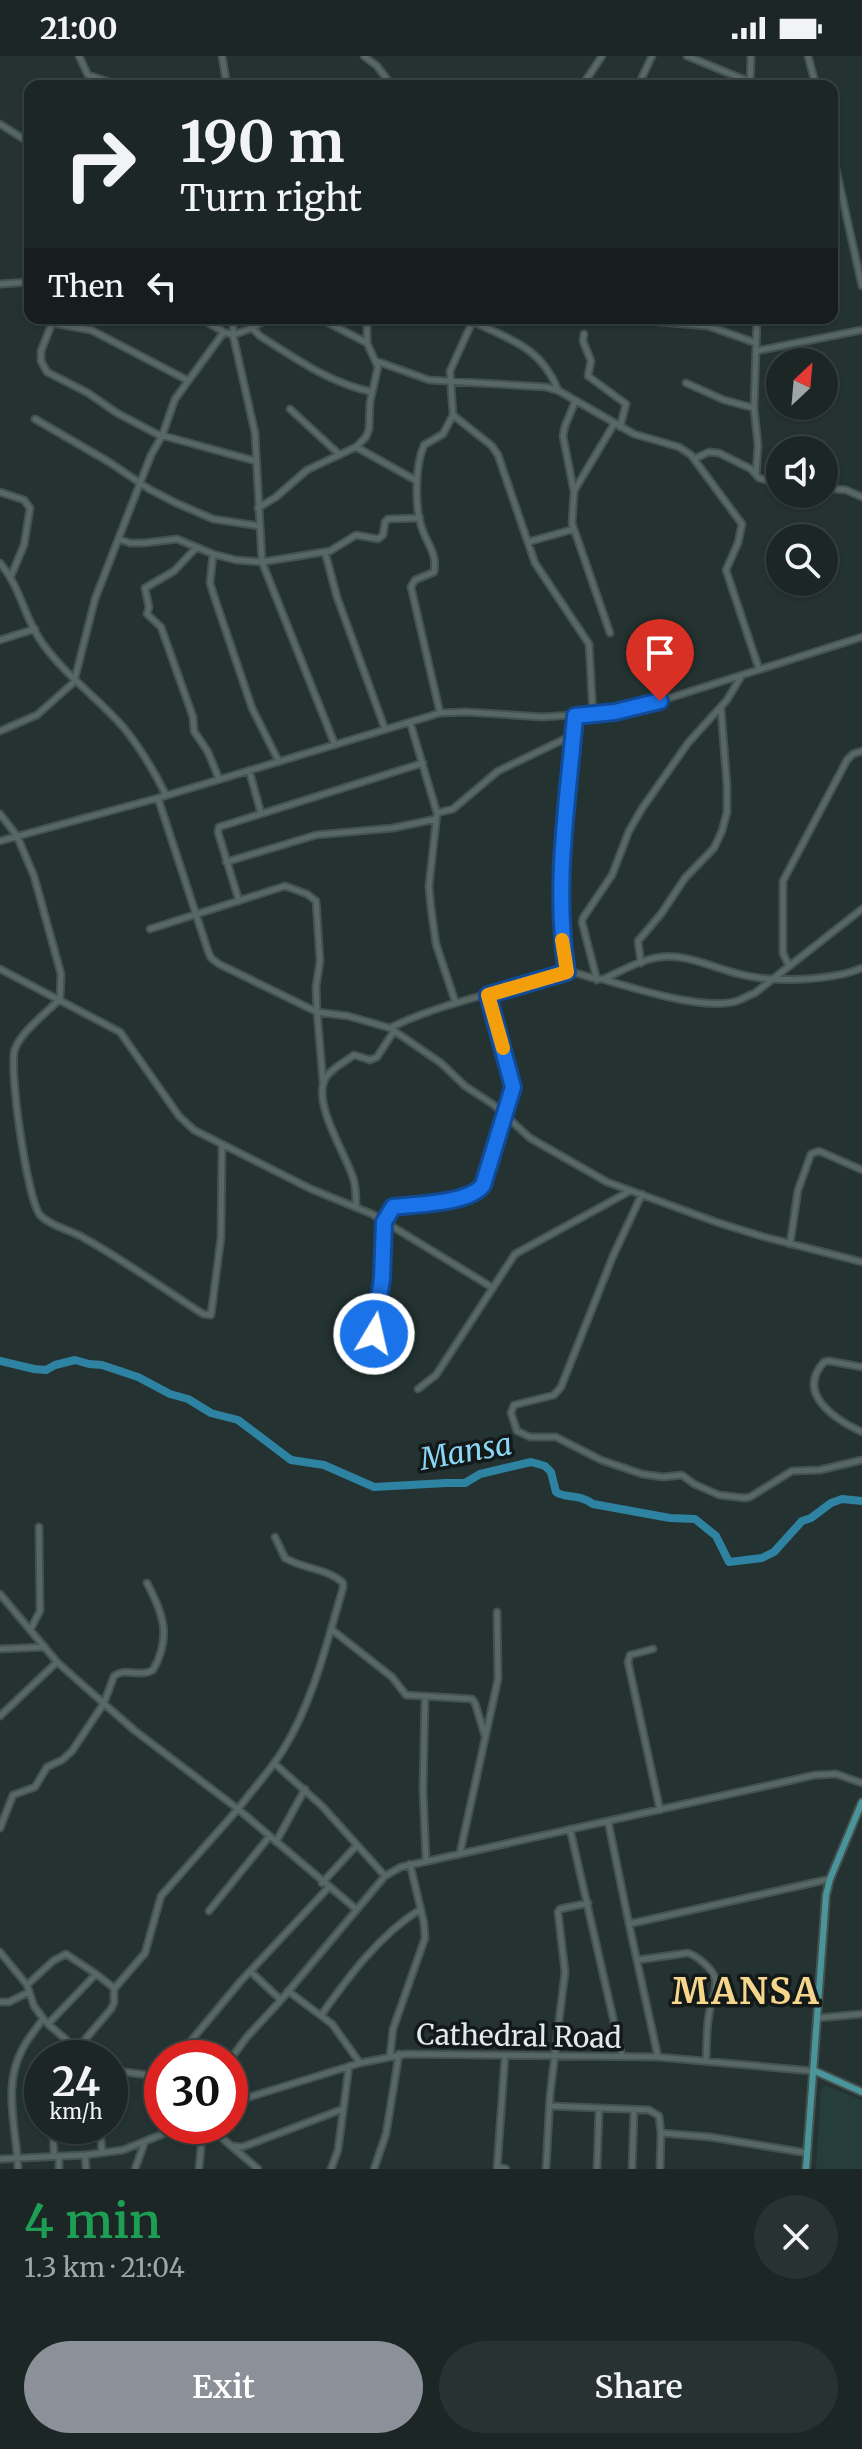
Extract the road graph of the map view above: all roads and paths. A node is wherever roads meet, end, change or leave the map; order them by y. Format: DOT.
graph roads {
  1 [pos="79,56"];
  2 [pos="222,56"];
  3 [pos="364,56"];
  4 [pos="602,56"];
  5 [pos="652,56"];
  6 [pos="687,56"];
  7 [pos="751,56"];
  8 [pos="808,56"];
  9 [pos="103,80"];
  10 [pos="226,80"];
  11 [pos="388,80"];
  12 [pos="586,80"];
  13 [pos="641,80"];
  14 [pos="741,80"];
  15 [pos="750,80"];
  16 [pos="814,80"];
  17 [pos="0,124"];
  18 [pos="24,139"];
  19 [pos="838,178"];
  20 [pos="24,282"];
  21 [pos="0,284"];
  22 [pos="862,286"];
  23 [pos="51,324"];
  24 [pos="68,324"];
  25 [pos="210,324"];
  26 [pos="233,324"];
  27 [pos="259,324"];
  28 [pos="331,324"];
  29 [pos="367,324"];
  30 [pos="468,324"];
  31 [pos="480,324"];
  32 [pos="684,324"];
  33 [pos="757,324"];
  34 [pos="252,328"];
  35 [pos="862,330"];
  36 [pos="224,332"];
  37 [pos="584,334"];
  38 [pos="233,335"];
  39 [pos="367,343"];
  40 [pos="756,343"];
  41 [pos="756,351"];
  42 [pos="376,361"];
  43 [pos="187,380"];
  44 [pos="449,382"];
  45 [pos="686,383"];
  46 [pos="559,391"];
  47 [pos="372,392"];
  48 [pos="575,402"];
  49 [pos="754,408"];
  50 [pos="290,409"];
  51 [pos="453,415"];
  52 [pos="35,419"];
  53 [pos="617,425"];
  54 [pos="162,436"];
  55 [pos="356,447"];
  56 [pos="340,455"];
  57 [pos="694,459"];
  58 [pos="255,461"];
  59 [pos="756,474"];
  60 [pos="417,481"];
  61 [pos="766,481"];
  62 [pos="140,483"];
  63 [pos="838,489"];
  64 [pos="0,492"];
  65 [pos="574,492"];
  66 [pos="862,497"];
  67 [pos="258,508"];
  68 [pos="420,518"];
  69 [pos="259,526"];
  70 [pos="574,529"];
  71 [pos="119,539"];
  72 [pos="528,542"];
  73 [pos="196,548"];
  74 [pos="325,552"];
  75 [pos="213,554"];
  76 [pos="262,562"];
  77 [pos="0,563"];
  78 [pos="11,576"];
  79 [pos="35,629"];
  80 [pos="610,633"];
  81 [pos="862,637"];
  82 [pos="0,640"];
  83 [pos="759,669"];
  84 [pos="743,674"];
  85 [pos="74,682"];
  86 [pos="720,708"];
  87 [pos="440,713"];
  88 [pos="593,715"];
  89 [pos="575,716"];
  90 [pos="410,722"];
  91 [pos="385,729"];
  92 [pos="0,731"];
  93 [pos="573,735"];
  94 [pos="335,745"];
  95 [pos="862,751"];
  96 [pos="279,762"];
  97 [pos="423,763"];
  98 [pos="249,770"];
  99 [pos="219,779"];
  100 [pos="166,795"];
  101 [pos="158,798"];
  102 [pos="261,813"];
  103 [pos="0,814"];
  104 [pos="436,816"];
  105 [pos="17,836"];
  106 [pos="0,841"];
  107 [pos="226,862"];
  108 [pos="239,901"];
  109 [pos="862,909"];
  110 [pos="196,913"];
  111 [pos="150,929"];
  112 [pos="641,963"];
  113 [pos="789,966"];
  114 [pos="862,968"];
  115 [pos="0,969"];
  116 [pos="567,972"];
  117 [pos="774,978"];
  118 [pos="600,980"];
  119 [pos="488,995"];
  120 [pos="60,999"];
  121 [pos="455,1001"];
  122 [pos="317,1012"];
  123 [pos="392,1030"];
  124 [pos="323,1082"];
  125 [pos="504,1114"];
  126 [pos="222,1145"];
  127 [pos="862,1170"];
  128 [pos="631,1191"];
  129 [pos="642,1194"];
  130 [pos="356,1207"];
  131 [pos="384,1222"];
  132 [pos="790,1244"];
  133 [pos="862,1262"];
  134 [pos="493,1288"];
  135 [pos="355,1365"];
  136 [pos="862,1367"];
  137 [pos="418,1389"];
  138 [pos="862,1432"];
  139 [pos="862,1460"];
  140 [pos="39,1527"];
  141 [pos="275,1537"];
  142 [pos="147,1583"];
  143 [pos="0,1594"];
  144 [pos="497,1612"];
  145 [pos="331,1629"];
  146 [pos="30,1630"];
  147 [pos="45,1647"];
  148 [pos="0,1649"];
  149 [pos="653,1649"];
  150 [pos="57,1662"];
  151 [pos="425,1697"];
  152 [pos="104,1703"];
  153 [pos="0,1716"];
  154 [pos="486,1737"];
  155 [pos="274,1763"];
  156 [pos="862,1783"];
  157 [pos="305,1789"];
  158 [pos="862,1802"];
  159 [pos="238,1809"];
  160 [pos="660,1810"];
  161 [pos="608,1821"];
  162 [pos="0,1828"];
  163 [pos="570,1829"];
  164 [pos="269,1837"];
  165 [pos="276,1842"];
  166 [pos="356,1846"];
  167 [pos="460,1853"];
  168 [pos="426,1860"];
  169 [pos="410,1864"];
  170 [pos="385,1876"];
  171 [pos="830,1879"];
  172 [pos="322,1883"];
  173 [pos="328,1888"];
  174 [pos="588,1903"];
  175 [pos="356,1909"];
  176 [pos="421,1909"];
  177 [pos="209,1911"];
  178 [pos="629,1924"];
  179 [pos="0,1952"];
  180 [pos="637,1960"];
  181 [pos="250,1971"];
  182 [pos="96,1974"];
  183 [pos="27,1985"];
  184 [pos="114,1989"];
  185 [pos="288,1991"];
  186 [pos="29,1992"];
  187 [pos="281,2000"];
  188 [pos="0,2002"];
  189 [pos="322,2014"];
  190 [pos="862,2014"];
  191 [pos="817,2018"];
  192 [pos="45,2022"];
  193 [pos="66,2040"];
  194 [pos="85,2040"];
  195 [pos="194,2040"];
  196 [pos="245,2040"];
  197 [pos="399,2054"];
  198 [pos="390,2056"];
  199 [pos="505,2056"];
  200 [pos="554,2057"];
  201 [pos="622,2057"];
  202 [pos="658,2057"];
  203 [pos="706,2060"];
  204 [pos="360,2063"];
  205 [pos="349,2066"];
  206 [pos="815,2071"];
  207 [pos="862,2092"];
  208 [pos="248,2097"];
  209 [pos="550,2106"];
  210 [pos="343,2109"];
  211 [pos="599,2109"];
  212 [pos="634,2110"];
  213 [pos="661,2133"];
  214 [pos="144,2143"];
  215 [pos="55,2144"];
  216 [pos="101,2144"];
  217 [pos="202,2144"];
  218 [pos="230,2144"];
  219 [pos="233,2146"];
  220 [pos="102,2153"];
  221 [pos="807,2153"];
  222 [pos="85,2155"];
  223 [pos="57,2156"];
  224 [pos="18,2157"];
  225 [pos="0,2159"];
  226 [pos="497,2168"];
  227 [pos="18,2169"];
  228 [pos="59,2169"];
  229 [pos="86,2169"];
  230 [pos="135,2169"];
  231 [pos="199,2169"];
  232 [pos="258,2169"];
  233 [pos="331,2169"];
  234 [pos="374,2169"];
  235 [pos="506,2169"];
  236 [pos="546,2169"];
  237 [pos="597,2169"];
  238 [pos="632,2169"];
  239 [pos="660,2169"];
  240 [pos="806,2169"];
  1 -- 9 [label="street"];
  2 -- 10 [label="street"];
  3 -- 11 [label="street"];
  4 -- 12 [label="street"];
  5 -- 13 [label="street"];
  6 -- 14 [label="street"];
  7 -- 15 [label="street"];
  8 -- 16 [label="street"];
  17 -- 18 [label="street"];
  19 -- 22 [label="street"];
  20 -- 21 [label="street"];
  23 -- 54 [label="street"];
  24 -- 43 [label="street"];
  25 -- 36 [label="street"];
  26 -- 38 [label="street"];
  27 -- 34 [label="street"];
  28 -- 39 [label="street"];
  29 -- 39 [label="street"];
  30 -- 44 [label="street"];
  31 -- 46 [label="street"];
  32 -- 40 [label="street"];
  33 -- 40 [label="street"];
  34 -- 38 [label="street"];
  34 -- 47 [label="street"];
  35 -- 41 [label="street"];
  36 -- 38 [label="street"];
  36 -- 43 [label="street"];
  37 -- 53 [label="street"];
  38 -- 58 [label="street"];
  39 -- 42 [label="street"];
  40 -- 41 [label="street"];
  41 -- 49 [label="street"];
  42 -- 44 [label="street"];
  42 -- 47 [label="street"];
  43 -- 54 [label="street"];
  44 -- 46 [label="street"];
  44 -- 51 [label="street"];
  45 -- 49 [label="street"];
  46 -- 48 [label="street"];
  47 -- 55 [label="street"];
  48 -- 53 [label="street"];
  48 -- 65 [label="street"];
  49 -- 59 [label="street"];
  50 -- 56 [label="street"];
  51 -- 60 [label="street"];
  51 -- 72 [label="street"];
  52 -- 62 [label="street"];
  53 -- 57 [label="street"];
  53 -- 65 [label="street"];
  54 -- 58 [label="street"];
  54 -- 62 [label="street"];
  55 -- 56 [label="street"];
  55 -- 60 [label="street"];
  56 -- 67 [label="street"];
  57 -- 59 [label="street"];
  57 -- 83 [label="street"];
  58 -- 67 [label="street"];
  59 -- 61 [label="street"];
  60 -- 68 [label="street"];
  62 -- 69 [label="street"];
  62 -- 71 [label="street"];
  63 -- 66 [label="street"];
  64 -- 78 [label="street"];
  65 -- 70 [label="street"];
  67 -- 69 [label="street"];
  68 -- 74 [label="street"];
  68 -- 87 [label="street"];
  69 -- 76 [label="street"];
  70 -- 72 [label="street"];
  70 -- 80 [label="street"];
  71 -- 73 [label="street"];
  71 -- 85 [label="street"];
  72 -- 88 [label="street"];
  73 -- 75 [label="street"];
  73 -- 99 [label="street"];
  74 -- 76 [label="street"];
  74 -- 91 [label="street"];
  75 -- 76 [label="street"];
  75 -- 96 [label="street"];
  76 -- 94 [label="street"];
  77 -- 78 [label="street"];
  78 -- 79 [label="street"];
  79 -- 82 [label="street"];
  79 -- 85 [label="street"];
  81 -- 83 [label="street"];
  83 -- 84 [label="street"];
  84 -- 86 [label="street"];
  84 -- 88 [label="street"];
  85 -- 92 [label="street"];
  85 -- 100 [label="street"];
  86 -- 112 [label="street"];
  86 -- 118 [label="street"];
  87 -- 89 [label="street"];
  87 -- 90 [label="street"];
  88 -- 89 [label="street"];
  89 -- 93 [label="street"];
  90 -- 91 [label="street"];
  90 -- 97 [label="street"];
  91 -- 94 [label="street"];
  93 -- 104 [label="street"];
  93 -- 116 [label="street"];
  94 -- 96 [label="street"];
  95 -- 113 [label="street"];
  96 -- 98 [label="street"];
  97 -- 102 [label="street"];
  97 -- 104 [label="street"];
  98 -- 99 [label="street"];
  98 -- 102 [label="street"];
  99 -- 100 [label="street"];
  100 -- 101 [label="street"];
  101 -- 105 [label="street"];
  101 -- 110 [label="street"];
  102 -- 107 [label="street"];
  103 -- 105 [label="street"];
  104 -- 107 [label="street"];
  104 -- 121 [label="street"];
  105 -- 106 [label="street"];
  105 -- 120 [label="street"];
  107 -- 108 [label="street"];
  108 -- 110 [label="street"];
  108 -- 122 [label="street"];
  109 -- 113 [label="street"];
  110 -- 111 [label="street"];
  110 -- 122 [label="street"];
  112 -- 117 [label="street"];
  112 -- 118 [label="street"];
  113 -- 117 [label="street"];
  114 -- 117 [label="street"];
  115 -- 120 [label="street"];
  116 -- 118 [label="street"];
  116 -- 119 [label="street"];
  117 -- 118 [label="street"];
  119 -- 121 [label="street"];
  119 -- 125 [label="street"];
  120 -- 126 [label="street"];
  120 -- 126 [label="street"];
  121 -- 123 [label="street"];
  122 -- 123 [label="street"];
  122 -- 124 [label="street"];
  123 -- 124 [label="street"];
  123 -- 125 [label="street"];
  124 -- 130 [label="street"];
  125 -- 128 [label="street"];
  125 -- 131 [label="street"];
  126 -- 130 [label="street"];
  127 -- 132 [label="street"];
  128 -- 129 [label="street"];
  128 -- 134 [label="street"];
  129 -- 132 [label="street"];
  129 -- 139 [label="street"];
  130 -- 131 [label="street"];
  131 -- 134 [label="street"];
  131 -- 135 [label="street"];
  132 -- 133 [label="street"];
  134 -- 137 [label="street"];
  136 -- 138 [label="street"];
  140 -- 146 [label="street"];
  141 -- 145 [label="street"];
  142 -- 152 [label="street"];
  143 -- 146 [label="street"];
  144 -- 154 [label="street"];
  145 -- 151 [label="street"];
  145 -- 155 [label="street"];
  146 -- 147 [label="street"];
  147 -- 148 [label="street"];
  147 -- 150 [label="street"];
  149 -- 160 [label="street"];
  150 -- 152 [label="street"];
  150 -- 153 [label="street"];
  151 -- 154 [label="street"];
  151 -- 168 [label="street"];
  152 -- 159 [label="street"];
  152 -- 162 [label="street"];
  154 -- 167 [label="street"];
  155 -- 157 [label="street"];
  155 -- 159 [label="street"];
  156 -- 160 [label="street"];
  157 -- 165 [label="street"];
  157 -- 166 [label="street"];
  158 -- 171 [label="main road"];
  159 -- 164 [label="street"];
  159 -- 184 [label="street"];
  160 -- 161 [label="street"];
  161 -- 163 [label="street"];
  161 -- 178 [label="street"];
  163 -- 167 [label="street"];
  163 -- 174 [label="street"];
  164 -- 165 [label="street"];
  164 -- 177 [label="street"];
  165 -- 172 [label="street"];
  166 -- 170 [label="street"];
  166 -- 172 [label="street"];
  167 -- 168 [label="street"];
  168 -- 169 [label="street"];
  169 -- 170 [label="street"];
  169 -- 176 [label="street"];
  170 -- 175 [label="street"];
  171 -- 178 [label="street"];
  171 -- 191 [label="main road"];
  172 -- 173 [label="street"];
  173 -- 175 [label="street"];
  173 -- 181 [label="street"];
  174 -- 200 [label="street"];
  174 -- 201 [label="street"];
  175 -- 185 [label="street"];
  176 -- 189 [label="street"];
  176 -- 198 [label="street"];
  178 -- 180 [label="street"];
  179 -- 183 [label="street"];
  180 -- 202 [label="street"];
  180 -- 203 [label="street"];
  181 -- 187 [label="street"];
  181 -- 195 [label="street"];
  182 -- 183 [label="street"];
  182 -- 184 [label="street"];
  182 -- 192 [label="street"];
  183 -- 186 [label="street"];
  184 -- 194 [label="street"];
  185 -- 187 [label="street"];
  185 -- 189 [label="street"];
  186 -- 188 [label="street"];
  186 -- 192 [label="street"];
  187 -- 196 [label="street"];
  189 -- 204 [label="street"];
  190 -- 191 [label="street"];
  191 -- 206 [label="main road"];
  192 -- 193 [label="street"];
  192 -- 224 [label="street"];
  197 -- 198 [label="street, Cathedral Road"];
  197 -- 199 [label="street, Cathedral Road"];
  197 -- 234 [label="street"];
  198 -- 204 [label="street, Cathedral Road"];
  199 -- 200 [label="street, Cathedral Road"];
  199 -- 226 [label="street"];
  200 -- 201 [label="street, Cathedral Road"];
  200 -- 209 [label="street"];
  201 -- 202 [label="street, Cathedral Road"];
  202 -- 203 [label="street, Cathedral Road"];
  203 -- 206 [label="street, Cathedral Road"];
  204 -- 205 [label="street, Cathedral Road"];
  205 -- 208 [label="street, Cathedral Road"];
  205 -- 210 [label="street"];
  206 -- 207 [label="main road"];
  206 -- 221 [label="main road"];
  209 -- 211 [label="street"];
  209 -- 236 [label="street"];
  210 -- 219 [label="street"];
  210 -- 233 [label="street"];
  211 -- 212 [label="street"];
  211 -- 237 [label="street"];
  212 -- 213 [label="street"];
  212 -- 238 [label="street"];
  213 -- 221 [label="street"];
  213 -- 239 [label="street"];
  214 -- 220 [label="street"];
  214 -- 230 [label="street"];
  215 -- 223 [label="street"];
  216 -- 220 [label="street"];
  217 -- 231 [label="street"];
  218 -- 219 [label="street"];
  219 -- 232 [label="street"];
  220 -- 222 [label="street"];
  221 -- 240 [label="main road"];
  222 -- 223 [label="street"];
  222 -- 229 [label="street"];
  223 -- 224 [label="street"];
  223 -- 228 [label="street"];
  224 -- 225 [label="street"];
  224 -- 227 [label="street"];
  226 -- 235 [label="street"];
}
